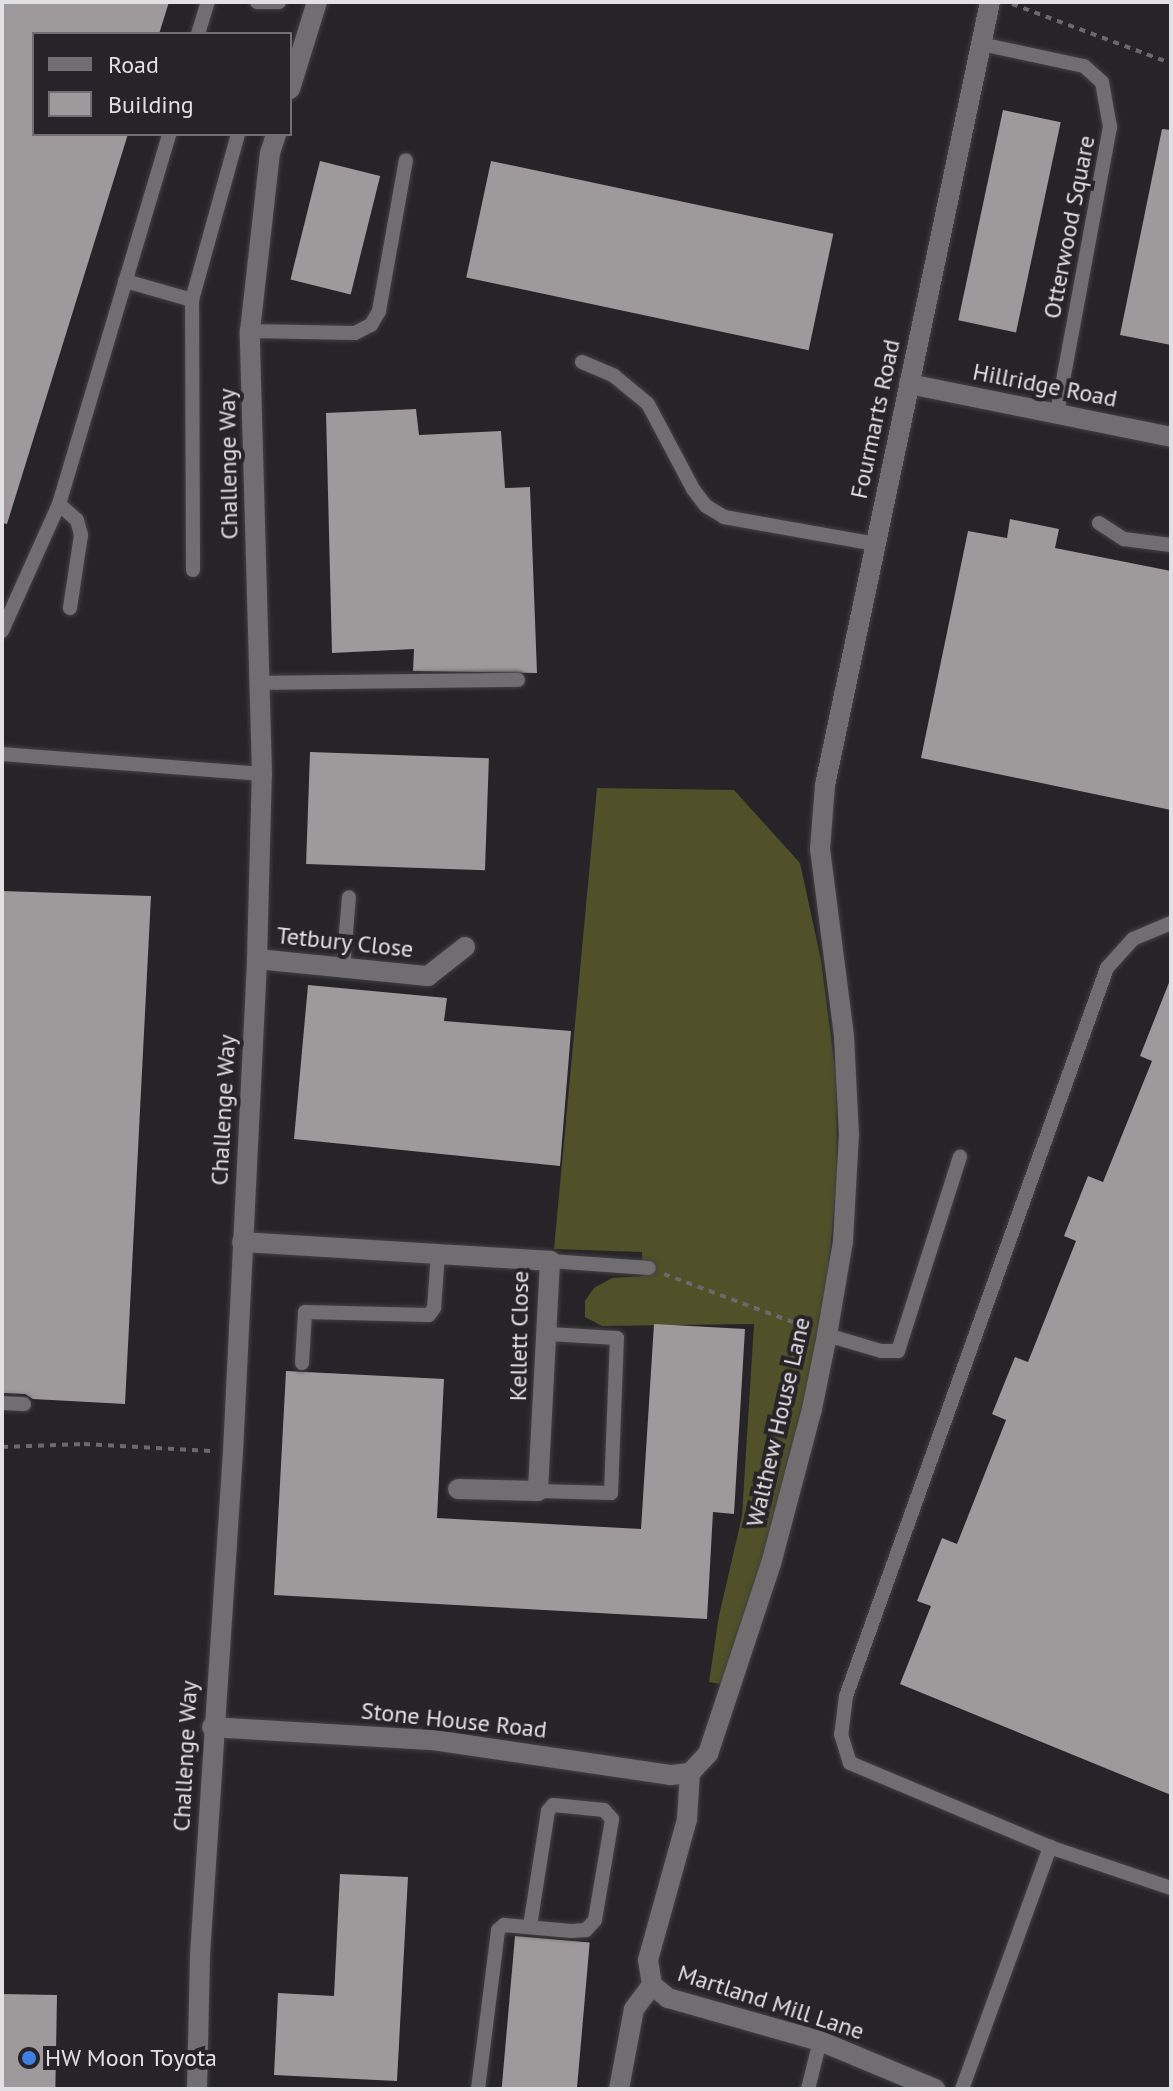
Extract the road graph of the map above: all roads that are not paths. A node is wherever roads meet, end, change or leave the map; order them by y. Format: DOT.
graph roads {
  1 [pos="208,2"];
  2 [pos="257,2"];
  3 [pos="279,2"];
  4 [pos="317,2"];
  5 [pos="990,2"];
  6 [pos="199,32"];
  7 [pos="981,44"];
  8 [pos="292,83"];
  9 [pos="168,136"];
  10 [pos="237,136"];
  11 [pos="275,136"];
  12 [pos="406,160"];
  13 [pos="125,281"];
  14 [pos="192,300"];
  15 [pos="250,331"];
  16 [pos="582,362"];
  17 [pos="909,384"];
  18 [pos="1057,413"];
  19 [pos="1171,437"];
  20 [pos="59,504"];
  21 [pos="1099,523"];
  22 [pos="876,544"];
  23 [pos="1171,545"];
  24 [pos="193,570"];
  25 [pos="70,608"];
  26 [pos="2,631"];
  27 [pos="518,680"];
  28 [pos="259,683"];
  29 [pos="2,754"];
  30 [pos="262,774"];
  31 [pos="820,849"];
  32 [pos="349,897"];
  33 [pos="1171,923"];
  34 [pos="465,947"];
  35 [pos="257,959"];
  36 [pos="343,968"];
  37 [pos="960,1157"];
  38 [pos="242,1242"];
  39 [pos="438,1254"];
  40 [pos="550,1261"];
  41 [pos="649,1268"];
  42 [pos="548,1334"];
  43 [pos="827,1335"];
  44 [pos="302,1363"];
  45 [pos="2,1403"];
  46 [pos="24,1404"];
  47 [pos="458,1489"];
  48 [pos="538,1491"];
  49 [pos="212,1727"];
  50 [pos="690,1773"];
  51 [pos="1050,1847"];
  52 [pos="1171,1888"];
  53 [pos="530,1926"];
  54 [pos="652,1985"];
  55 [pos="820,2041"];
  56 [pos="197,2089"];
  57 [pos="478,2089"];
  58 [pos="619,2089"];
  59 [pos="808,2089"];
  60 [pos="935,2089"];
  61 [pos="962,2089"];
  1 -- 6 [label="lane"];
  2 -- 3 [label="lane"];
  4 -- 8 [label="street"];
  5 -- 7 [label="street, Fourmarts Road"];
  7 -- 17 [label="street, Fourmarts Road"];
  7 -- 18 [label="lane, Otterwood Square"];
  9 -- 13 [label="lane"];
  10 -- 14 [label="lane"];
  11 -- 15 [label="street, Challenge Way"];
  12 -- 15 [label="lane"];
  13 -- 14 [label="lane"];
  13 -- 20 [label="lane"];
  14 -- 24 [label="lane"];
  15 -- 28 [label="street, Challenge Way"];
  16 -- 22 [label="lane"];
  17 -- 18 [label="street, Hillridge Road"];
  17 -- 22 [label="street, Fourmarts Road"];
  18 -- 19 [label="street, Hillridge Road"];
  20 -- 25 [label="lane"];
  20 -- 26 [label="lane"];
  21 -- 23 [label="lane"];
  22 -- 31 [label="street, Fourmarts Road"];
  27 -- 28 [label="lane"];
  28 -- 30 [label="street, Challenge Way"];
  29 -- 30 [label="lane"];
  30 -- 35 [label="street, Challenge Way"];
  31 -- 43 [label="street, Walthew House Lane"];
  32 -- 36 [label="lane"];
  33 -- 51 [label="lane"];
  34 -- 36 [label="street, Tetbury Close"];
  35 -- 36 [label="street, Tetbury Close"];
  35 -- 38 [label="street, Challenge Way"];
  37 -- 43 [label="lane"];
  38 -- 39 [label="street, Kellett Close"];
  38 -- 49 [label="street, Challenge Way"];
  39 -- 40 [label="street, Kellett Close"];
  39 -- 44 [label="lane"];
  40 -- 41 [label="lane"];
  40 -- 42 [label="street, Kellett Close"];
  42 -- 48 [label="street, Kellett Close"];
  42 -- 48 [label="lane"];
  43 -- 50 [label="street, Walthew House Lane"];
  45 -- 46 [label="lane"];
  47 -- 48 [label="street"];
  49 -- 50 [label="street, Stone House Road"];
  49 -- 56 [label="street, Challenge Way"];
  50 -- 54 [label="street"];
  51 -- 52 [label="lane"];
  51 -- 61 [label="lane"];
  53 -- 53 [label="lane"];
  53 -- 57 [label="lane"];
  54 -- 55 [label="street, Martland Mill Lane"];
  54 -- 58 [label="street, Martland Mill Lane"];
  55 -- 59 [label="lane"];
  55 -- 60 [label="street, Martland Mill Lane"];
}
